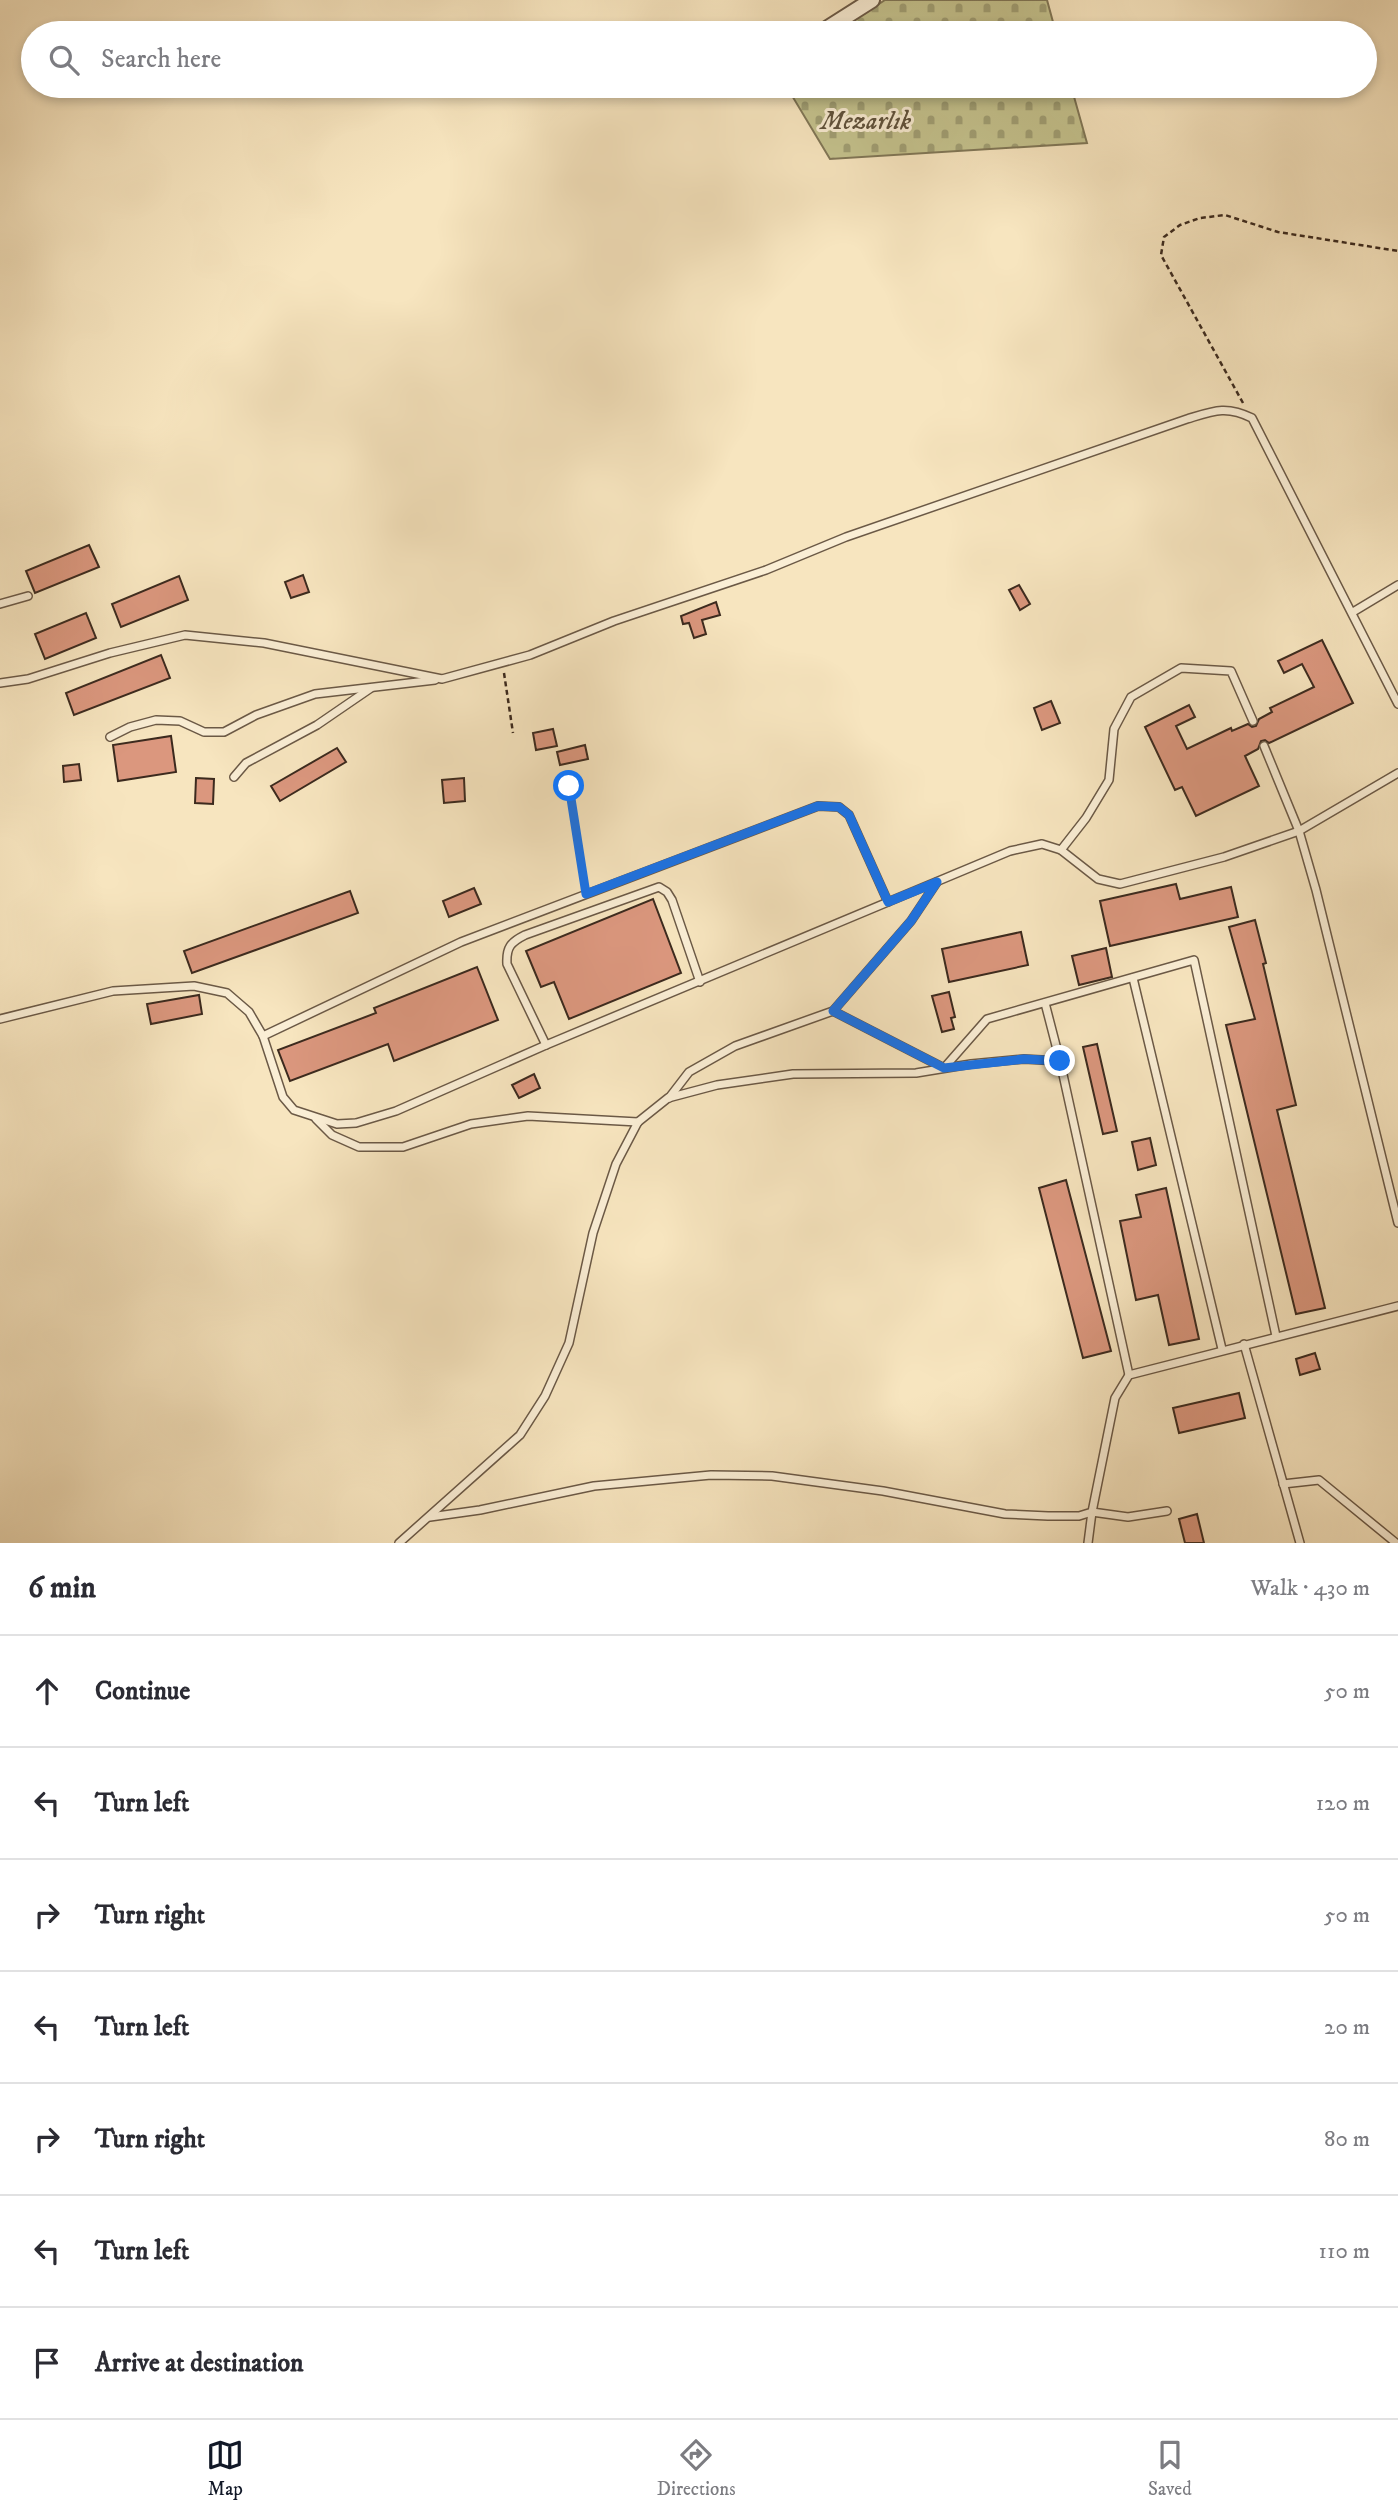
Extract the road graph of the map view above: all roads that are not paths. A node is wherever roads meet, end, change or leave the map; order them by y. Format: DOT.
graph roads {
  1 [pos="872,0"];
  2 [pos="839,21"];
  3 [pos="1398,585"];
  4 [pos="28,596"];
  5 [pos="0,604"];
  6 [pos="1353,612"];
  7 [pos="442,679"];
  8 [pos="0,682"];
  9 [pos="372,687"];
  10 [pos="1398,704"];
  11 [pos="1253,721"];
  12 [pos="110,737"];
  13 [pos="1264,746"];
  14 [pos="1398,773"];
  15 [pos="234,777"];
  16 [pos="1299,831"];
  17 [pos="1061,850"];
  18 [pos="937,882"];
  19 [pos="888,902"];
  20 [pos="1133,978"];
  21 [pos="700,982"];
  22 [pos="1045,1003"];
  23 [pos="833,1011"];
  24 [pos="0,1019"];
  25 [pos="263,1036"];
  26 [pos="546,1045"];
  27 [pos="1060,1061"];
  28 [pos="944,1068"];
  29 [pos="668,1098"];
  30 [pos="315,1118"];
  31 [pos="638,1122"];
  32 [pos="1398,1223"];
  33 [pos="1398,1306"];
  34 [pos="1276,1336"];
  35 [pos="1244,1344"];
  36 [pos="1222,1349"];
  37 [pos="1129,1375"];
  38 [pos="1283,1484"];
  39 [pos="1167,1511"];
  40 [pos="1092,1512"];
  41 [pos="430,1517"];
  42 [pos="399,1543"];
  43 [pos="1088,1543"];
  44 [pos="1300,1543"];
  45 [pos="1395,1543"];
  1 -- 2 [label="street"];
  3 -- 6 [label="lane"];
  4 -- 5 [label="lane"];
  6 -- 7 [label="lane"];
  6 -- 10 [label="lane"];
  7 -- 8 [label="lane"];
  7 -- 9 [label="lane"];
  9 -- 12 [label="lane"];
  9 -- 15 [label="lane"];
  11 -- 17 [label="lane"];
  13 -- 16 [label="lane"];
  14 -- 16 [label="lane"];
  16 -- 17 [label="lane"];
  16 -- 32 [label="lane"];
  17 -- 18 [label="lane"];
  18 -- 19 [label="lane"];
  18 -- 23 [label="lane"];
  19 -- 21 [label="lane"];
  19 -- 25 [label="lane"];
  20 -- 22 [label="lane"];
  20 -- 34 [label="lane"];
  20 -- 36 [label="lane"];
  21 -- 26 [label="lane"];
  21 -- 26 [label="lane"];
  22 -- 27 [label="lane"];
  22 -- 28 [label="lane"];
  23 -- 28 [label="lane"];
  23 -- 29 [label="lane"];
  24 -- 25 [label="lane"];
  25 -- 30 [label="lane"];
  26 -- 30 [label="lane"];
  27 -- 28 [label="lane"];
  27 -- 37 [label="lane"];
  28 -- 29 [label="lane"];
  29 -- 31 [label="lane"];
  30 -- 31 [label="lane"];
  31 -- 41 [label="lane"];
  33 -- 34 [label="lane"];
  34 -- 35 [label="lane"];
  35 -- 36 [label="lane"];
  35 -- 38 [label="lane"];
  36 -- 37 [label="lane"];
  37 -- 40 [label="lane"];
  38 -- 44 [label="lane"];
  38 -- 45 [label="lane"];
  39 -- 40 [label="lane"];
  40 -- 41 [label="lane"];
  40 -- 43 [label="lane"];
  41 -- 42 [label="lane"];
}
